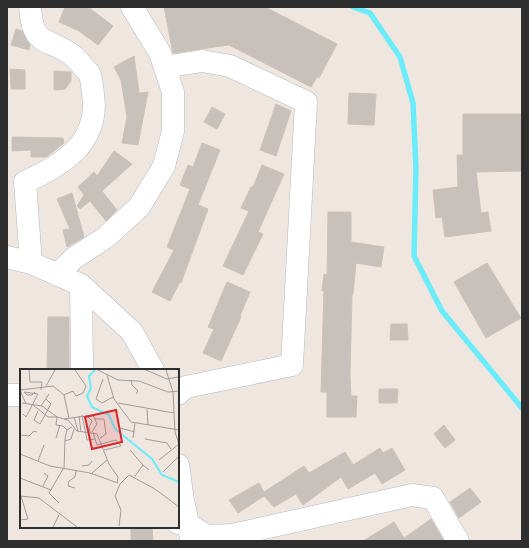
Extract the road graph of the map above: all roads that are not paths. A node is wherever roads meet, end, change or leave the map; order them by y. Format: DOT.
graph roads {
  1 [pos="30,7"];
  2 [pos="132,7"];
  3 [pos="165,67"];
  4 [pos="7,257"];
  5 [pos="31,263"];
  6 [pos="57,275"];
  7 [pos="81,285"];
  8 [pos="82,369"];
  9 [pos="152,369"];
  10 [pos="179,393"];
  11 [pos="7,395"];
  12 [pos="20,395"];
  13 [pos="179,472"];
  14 [pos="186,529"];
  15 [pos="458,541"];
  1 -- 5 [label="street"];
  2 -- 3 [label="street"];
  3 -- 6 [label="street"];
  3 -- 10 [label="street"];
  4 -- 5 [label="street"];
  5 -- 6 [label="street"];
  6 -- 7 [label="street"];
  7 -- 8 [label="street"];
  7 -- 9 [label="street"];
  11 -- 12 [label="street"];
  13 -- 14 [label="street"];
  14 -- 15 [label="street"];
}
